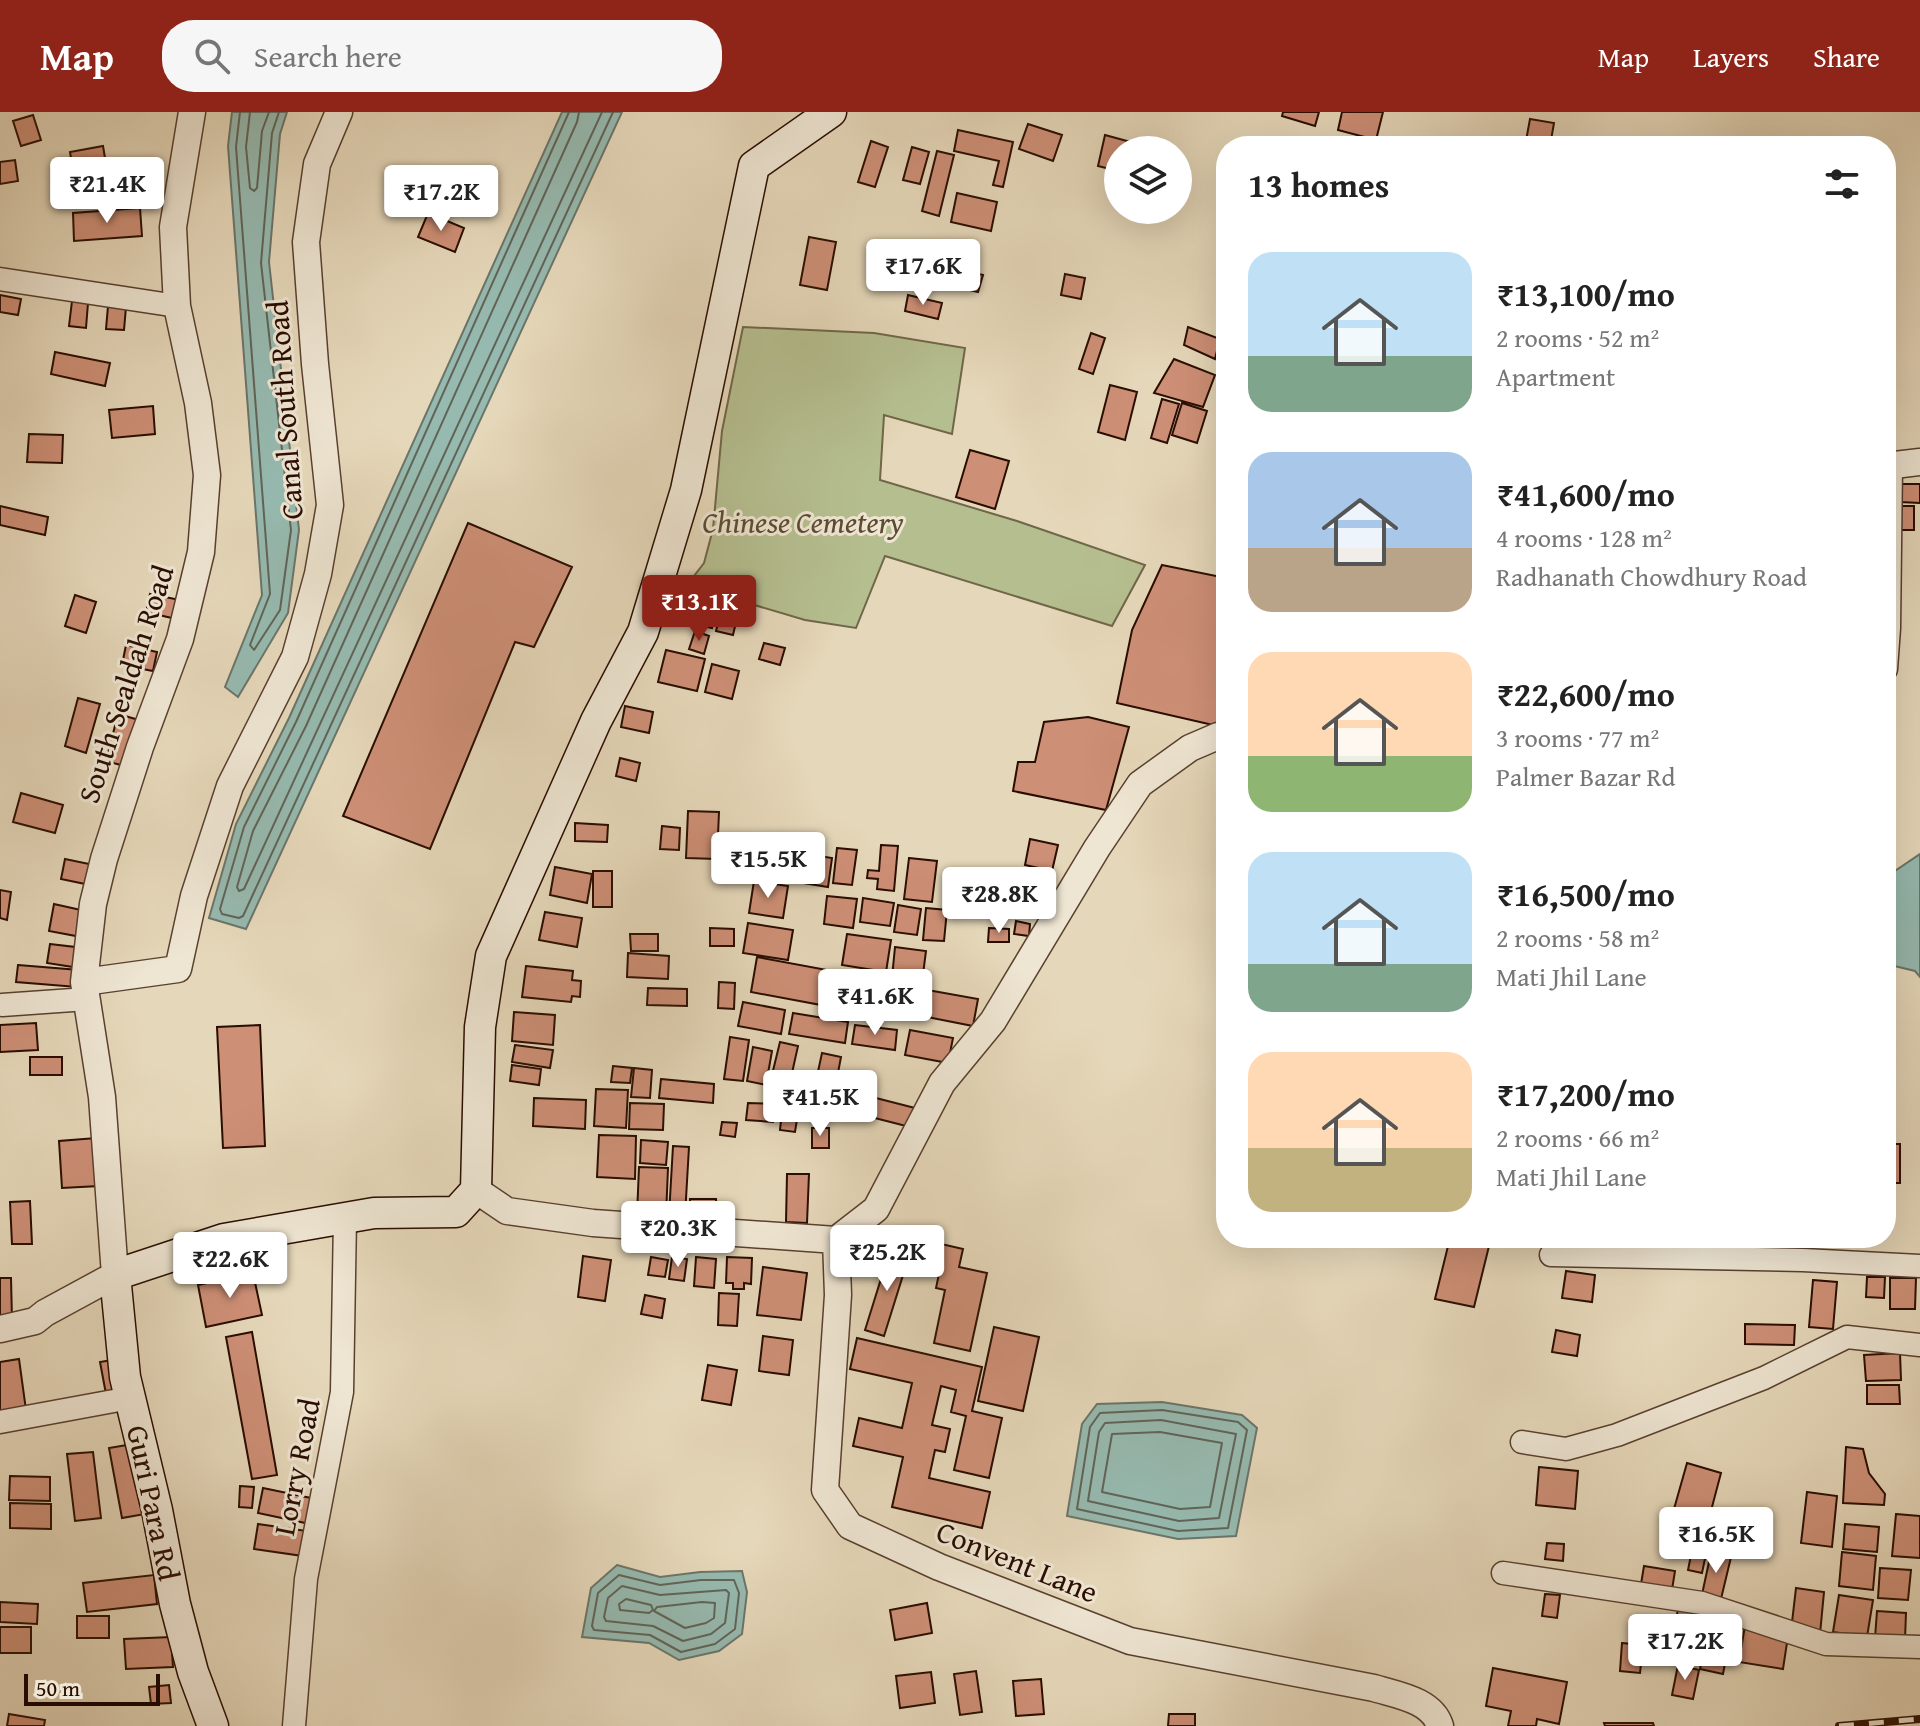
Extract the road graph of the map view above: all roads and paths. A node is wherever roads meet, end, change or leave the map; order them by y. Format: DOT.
graph roads {
  1 [pos="192,112"];
  2 [pos="339,112"];
  3 [pos="831,112"];
  4 [pos="0,279"];
  5 [pos="177,306"];
  6 [pos="1920,462"];
  7 [pos="1896,464"];
  8 [pos="1216,737"];
  9 [pos="86,990"];
  10 [pos="2,1005"];
  11 [pos="476,1190"];
  12 [pos="345,1218"];
  13 [pos="836,1240"];
  14 [pos="1551,1255"];
  15 [pos="1920,1266"];
  16 [pos="115,1275"];
  17 [pos="0,1329"];
  18 [pos="1920,1345"];
  19 [pos="130,1398"];
  20 [pos="0,1422"];
  21 [pos="1522,1442"];
  22 [pos="1503,1573"];
  23 [pos="1920,1647"];
  24 [pos="213,1726"];
  25 [pos="294,1726"];
  26 [pos="1440,1726"];
  1 -- 5 [label="street, South Sealdah Road"];
  2 -- 9 [label="street, Canal South Road"];
  3 -- 11 [label="main road"];
  4 -- 5 [label="street"];
  5 -- 9 [label="street, South Sealdah Road"];
  6 -- 7 [label="street"];
  8 -- 13 [label="street"];
  9 -- 10 [label="street"];
  9 -- 16 [label="street, South Sealdah Road"];
  11 -- 12 [label="main road"];
  11 -- 13 [label="street"];
  12 -- 16 [label="main road"];
  12 -- 25 [label="street, Lorry Road"];
  13 -- 26 [label="street, Convent Lane"];
  14 -- 15 [label="street"];
  16 -- 17 [label="street"];
  16 -- 19 [label="main road, Guri Para Rd"];
  18 -- 21 [label="street"];
  19 -- 20 [label="street"];
  19 -- 24 [label="main road, Guri Para Rd"];
  22 -- 23 [label="street"];
}
